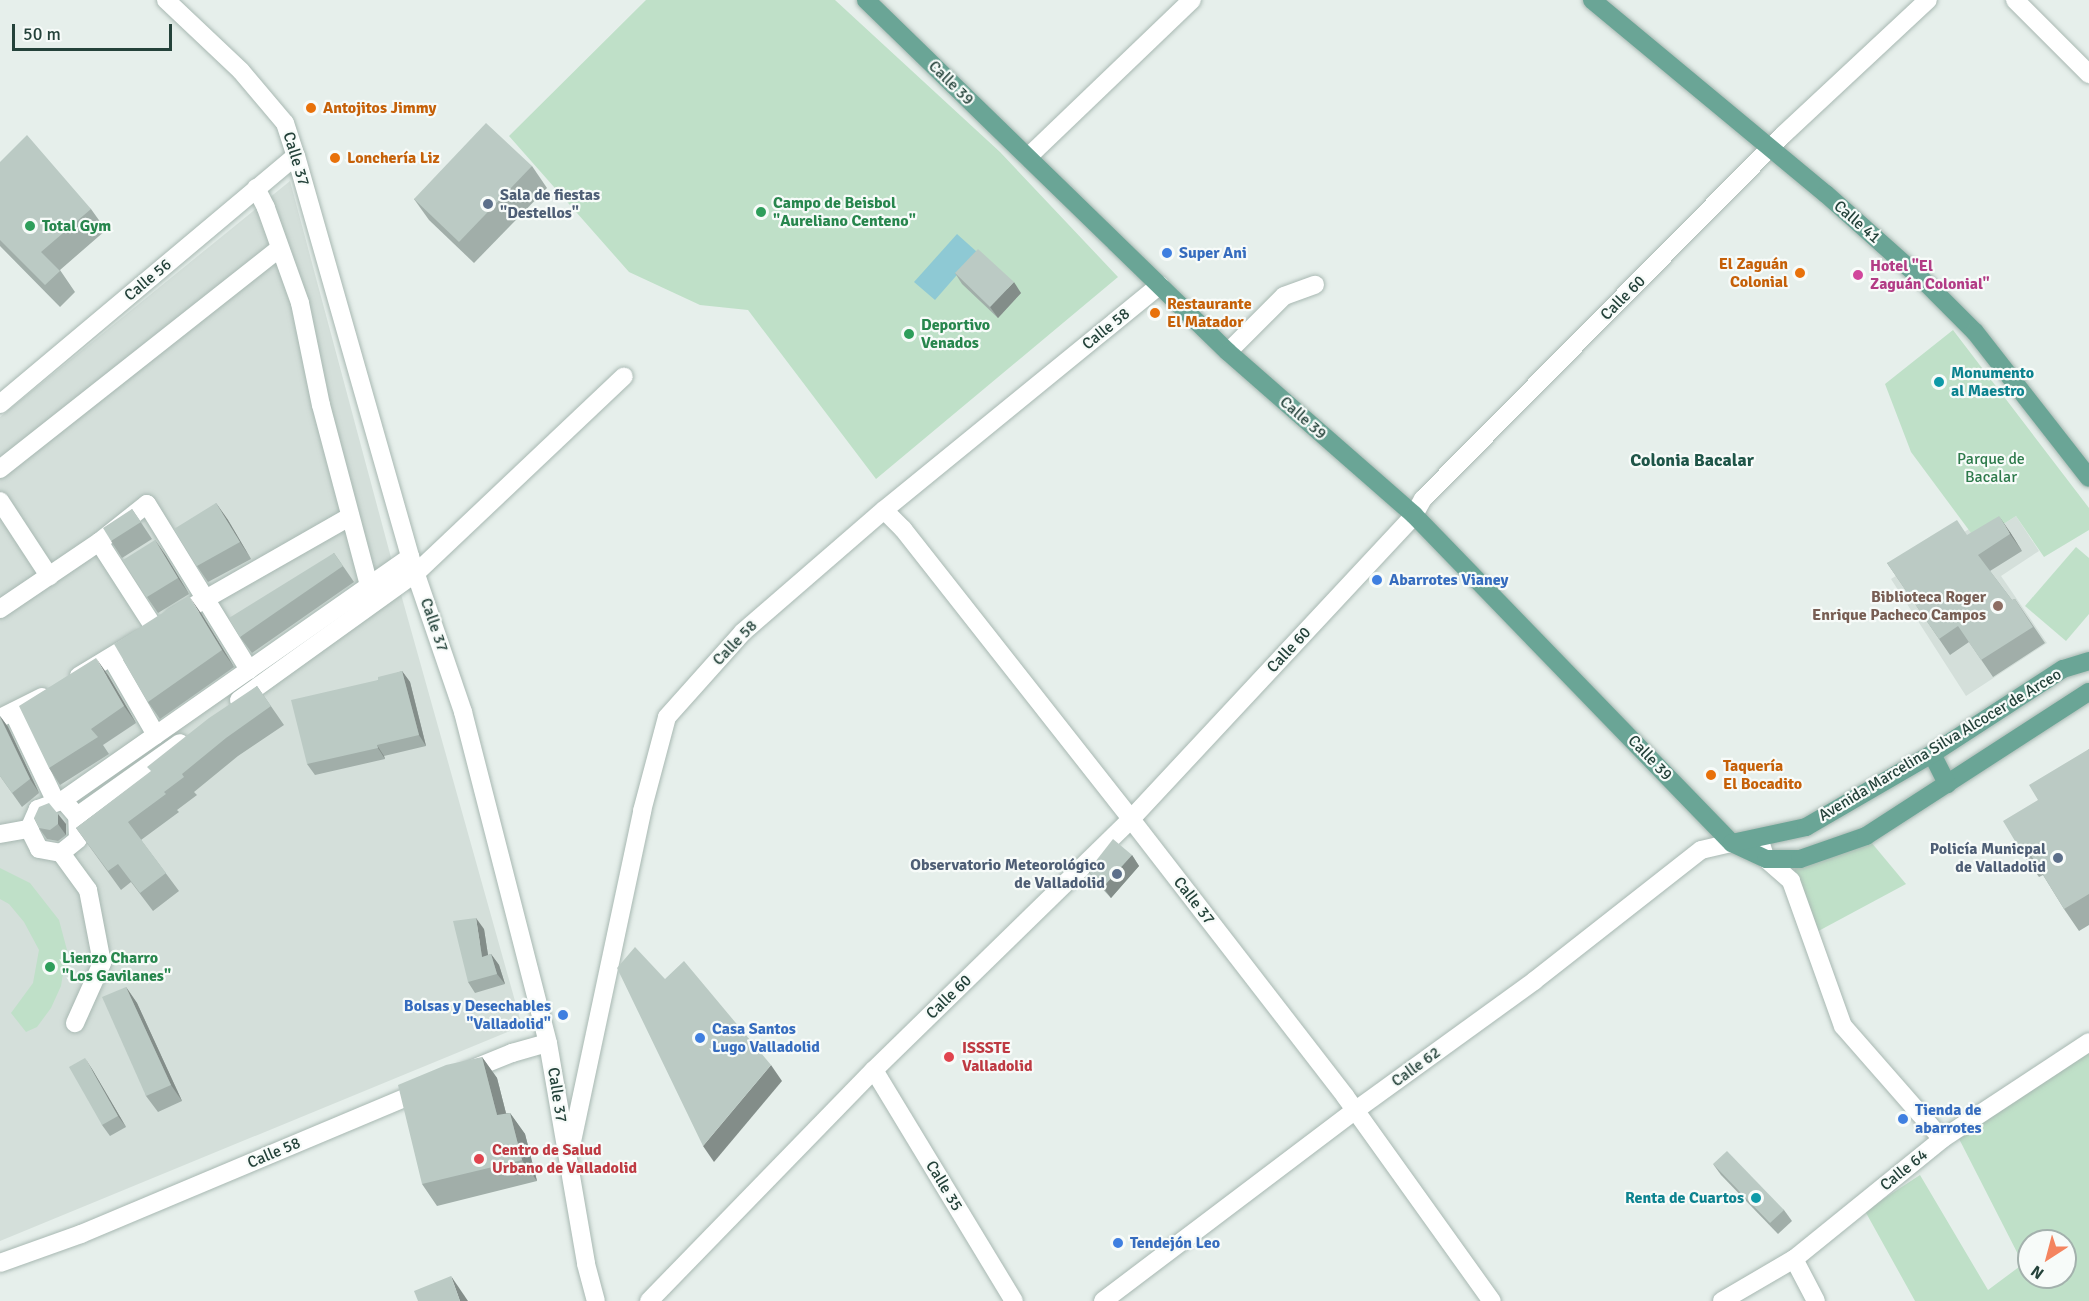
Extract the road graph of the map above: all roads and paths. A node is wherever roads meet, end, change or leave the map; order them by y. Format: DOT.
graph roads {
  1 [pos="166,0"];
  2 [pos="866,0"];
  3 [pos="1192,0"];
  4 [pos="1592,0"];
  5 [pos="1928,0"];
  6 [pos="2015,0"];
  7 [pos="2089,74"];
  8 [pos="1769,149"];
  9 [pos="296,156"];
  10 [pos="1028,157"];
  11 [pos="256,188"];
  12 [pos="279,249"];
  13 [pos="1160,285"];
  14 [pos="1314,285"];
  15 [pos="1228,352"];
  16 [pos="624,376"];
  17 [pos="0,404"];
  18 [pos="0,469"];
  19 [pos="2089,478"];
  20 [pos="0,501"];
  21 [pos="884,510"];
  22 [pos="1414,515"];
  23 [pos="349,517"];
  24 [pos="171,540"];
  25 [pos="99,542"];
  26 [pos="153,551"];
  27 [pos="136,562"];
  28 [pos="413,565"];
  29 [pos="119,573"];
  30 [pos="49,576"];
  31 [pos="369,586"];
  32 [pos="205,597"];
  33 [pos="0,609"];
  34 [pos="155,629"];
  35 [pos="2089,649"];
  36 [pos="111,657"];
  37 [pos="2089,661"];
  38 [pos="2063,669"];
  39 [pos="249,670"];
  40 [pos="2089,692"];
  41 [pos="222,712"];
  42 [pos="7,715"];
  43 [pos="193,733"];
  44 [pos="156,735"];
  45 [pos="1932,754"];
  46 [pos="1947,784"];
  47 [pos="60,801"];
  48 [pos="0,816"];
  49 [pos="77,816"];
  50 [pos="1131,819"];
  51 [pos="29,829"];
  52 [pos="5,832"];
  53 [pos="1759,838"];
  54 [pos="1732,843"];
  55 [pos="61,853"];
  56 [pos="1766,859"];
  57 [pos="75,1023"];
  58 [pos="2089,1042"];
  59 [pos="548,1043"];
  60 [pos="874,1071"];
  61 [pos="1356,1110"];
  62 [pos="1942,1139"];
  63 [pos="568,1161"];
  64 [pos="1794,1259"];
  65 [pos="0,1263"];
  66 [pos="596,1301"];
  67 [pos="650,1301"];
  68 [pos="1014,1301"];
  69 [pos="1103,1301"];
  70 [pos="1492,1301"];
  71 [pos="1722,1301"];
  72 [pos="1816,1301"];
  1 -- 9 [label="street, Calle 37"];
  2 -- 10 [label="main road, Calle 39"];
  3 -- 10 [label="street"];
  4 -- 8 [label="main road, Calle 41"];
  5 -- 8 [label="street, Calle 60"];
  6 -- 7 [label="street"];
  8 -- 19 [label="main road, Calle 41"];
  8 -- 22 [label="street, Calle 60"];
  9 -- 11 [label="street, Calle 56"];
  9 -- 28 [label="street, Calle 37"];
  10 -- 13 [label="main road, Calle 39"];
  11 -- 12 [label="street"];
  11 -- 17 [label="street, Calle 56"];
  12 -- 18 [label="street"];
  12 -- 23 [label="street"];
  13 -- 15 [label="main road, Calle 39"];
  13 -- 21 [label="street, Calle 58"];
  14 -- 15 [label="street"];
  15 -- 22 [label="main road, Calle 39"];
  16 -- 28 [label="street"];
  20 -- 30 [label="street"];
  21 -- 50 [label="street, Calle 37"];
  21 -- 63 [label="street, Calle 58"];
  22 -- 50 [label="street, Calle 60"];
  22 -- 54 [label="main road, Calle 39"];
  23 -- 31 [label="street"];
  23 -- 32 [label="street"];
  24 -- 25 [label="street"];
  24 -- 26 [label="street"];
  24 -- 32 [label="street"];
  25 -- 29 [label="street"];
  25 -- 30 [label="street"];
  27 -- 29 [label="street"];
  28 -- 31 [label="street"];
  28 -- 41 [label="street"];
  28 -- 59 [label="street, Calle 37"];
  29 -- 34 [label="street"];
  30 -- 33 [label="street"];
  31 -- 39 [label="street"];
  32 -- 34 [label="street"];
  32 -- 39 [label="street"];
  34 -- 36 [label="street"];
  35 -- 38 [label="main road"];
  36 -- 42 [label="street"];
  36 -- 44 [label="street"];
  37 -- 38 [label="main road, Avenida Marcelina Silva Alcocer de Arceo"];
  38 -- 45 [label="main road, Avenida Marcelina Silva Alcocer de Arceo"];
  39 -- 44 [label="street"];
  40 -- 46 [label="main road, Avenida Marcelina Silva Alcocer de Arceo"];
  42 -- 47 [label="street"];
  43 -- 49 [label="street"];
  44 -- 47 [label="street"];
  45 -- 46 [label="main road"];
  45 -- 53 [label="main road, Avenida Marcelina Silva Alcocer de Arceo"];
  46 -- 56 [label="main road, Avenida Marcelina Silva Alcocer de Arceo"];
  47 -- 49 [label="street"];
  47 -- 51 [label="street"];
  48 -- 52 [label="street"];
  49 -- 55 [label="street"];
  50 -- 60 [label="street, Calle 60"];
  50 -- 61 [label="street, Calle 37"];
  51 -- 52 [label="street"];
  51 -- 55 [label="street"];
  53 -- 54 [label="main road, Avenida Marcelina Silva Alcocer de Arceo"];
  53 -- 56 [label="street"];
  54 -- 56 [label="main road, Avenida Marcelina Silva Alcocer de Arceo"];
  54 -- 61 [label="street, Calle 62"];
  55 -- 57 [label="street"];
  56 -- 62 [label="street"];
  58 -- 62 [label="street, Calle 64"];
  59 -- 63 [label="street, Calle 37"];
  59 -- 65 [label="street, Calle 58"];
  60 -- 67 [label="street, Calle 60"];
  60 -- 68 [label="street, Calle 35"];
  61 -- 69 [label="street, Calle 62"];
  61 -- 70 [label="street, Calle 37"];
  62 -- 64 [label="street, Calle 64"];
  63 -- 66 [label="street, Calle 37"];
  64 -- 71 [label="street, Calle 64"];
  64 -- 72 [label="street"];
}
